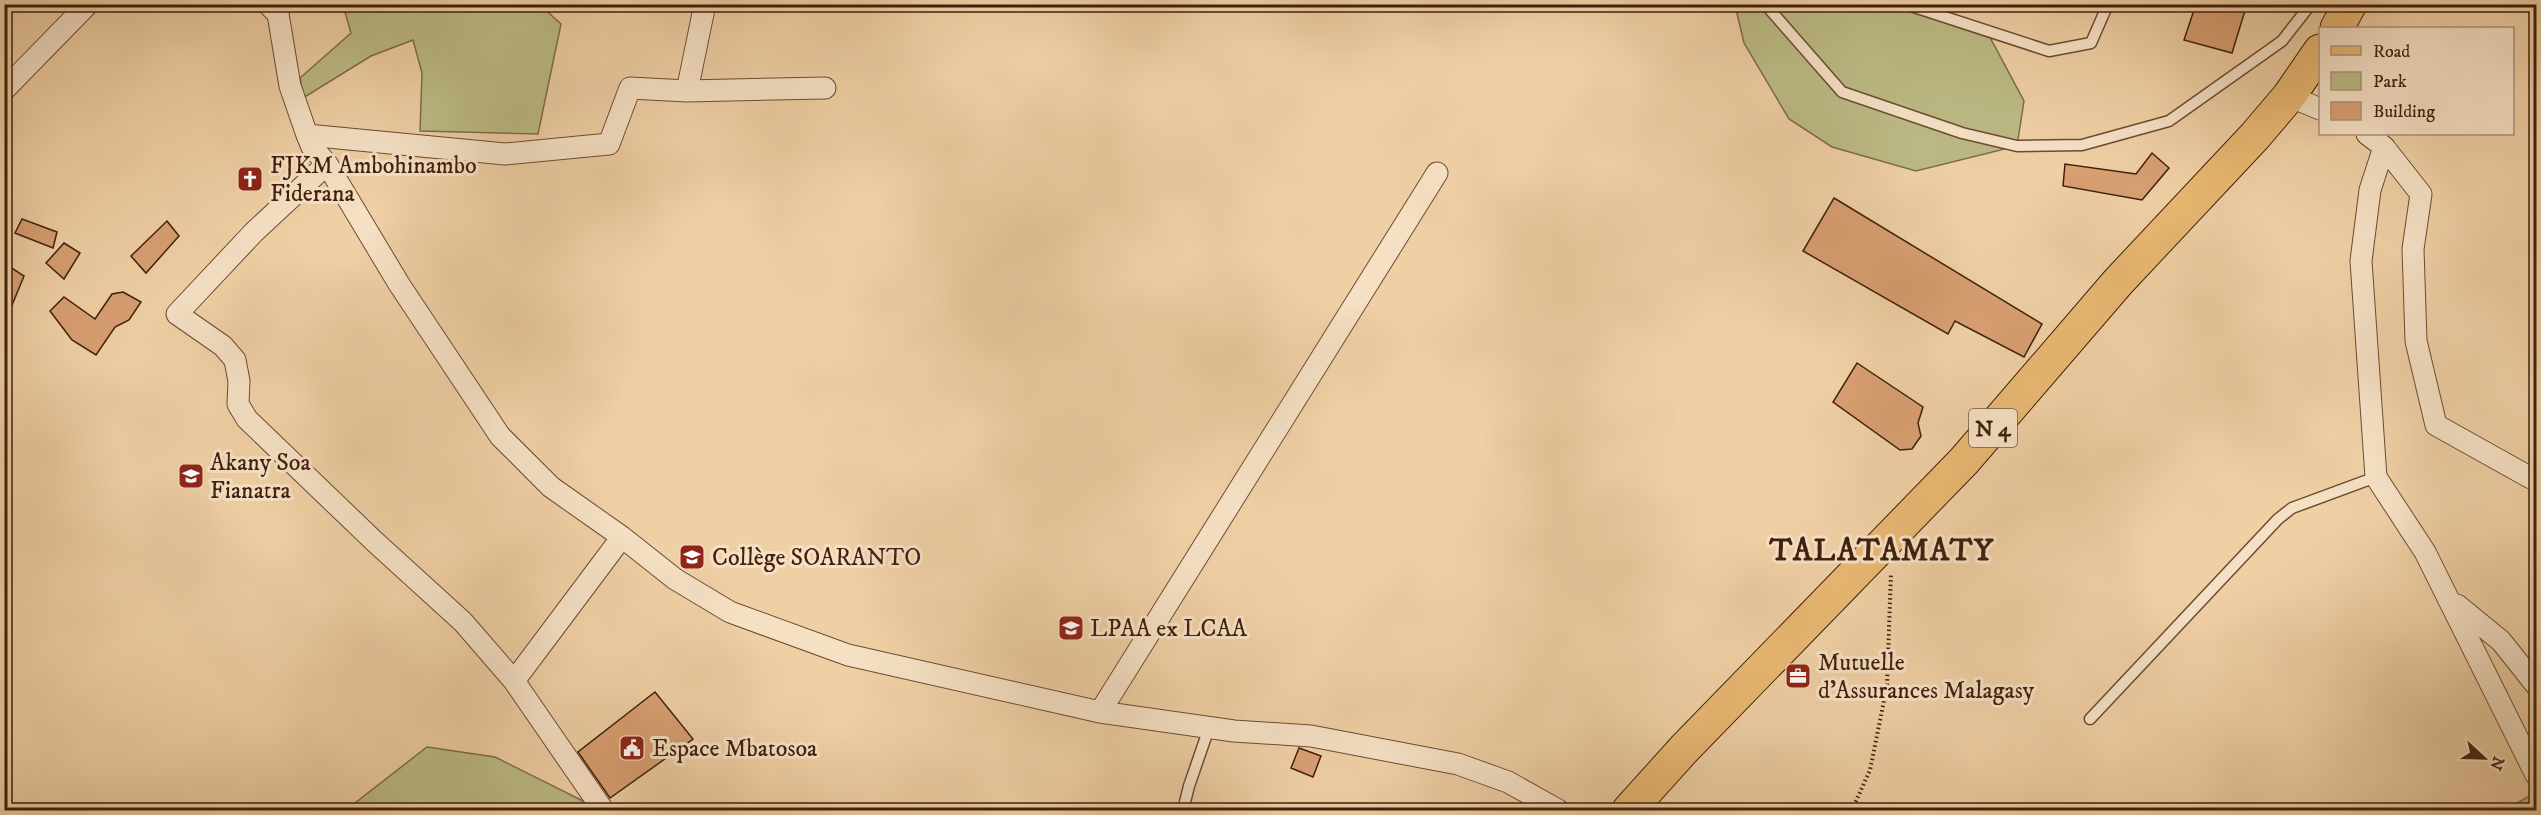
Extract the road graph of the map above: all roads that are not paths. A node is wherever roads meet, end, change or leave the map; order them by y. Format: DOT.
graph roads {
  1 [pos="88,4"];
  2 [pos="705,4"];
  3 [pos="1766,4"];
  4 [pos="1905,4"];
  5 [pos="2108,4"];
  6 [pos="2310,4"];
  7 [pos="2350,4"];
  8 [pos="278,8"];
  9 [pos="2338,27"];
  10 [pos="2319,52"];
  11 [pos="825,88"];
  12 [pos="4,90"];
  13 [pos="687,91"];
  14 [pos="2289,96"];
  15 [pos="2319,109"];
  16 [pos="307,135"];
  17 [pos="2368,135"];
  18 [pos="2384,147"];
  19 [pos="327,164"];
  20 [pos="1437,173"];
  21 [pos="2376,477"];
  22 [pos="2531,478"];
  23 [pos="622,537"];
  24 [pos="2450,599"];
  25 [pos="514,681"];
  26 [pos="2536,685"];
  27 [pos="1100,712"];
  28 [pos="2090,719"];
  29 [pos="1209,728"];
  30 [pos="1684,749"];
  31 [pos="2536,775"];
  32 [pos="603,810"];
  33 [pos="1183,810"];
  34 [pos="1558,810"];
  35 [pos="1629,810"];
  36 [pos="1654,810"];
  1 -- 12 [label="street"];
  2 -- 13 [label="street"];
  3 -- 6 [label="lane"];
  4 -- 5 [label="lane"];
  7 -- 9 [label="main road"];
  8 -- 16 [label="street"];
  10 -- 14 [label="main road"];
  11 -- 13 [label="street"];
  13 -- 16 [label="street"];
  14 -- 15 [label="street"];
  14 -- 30 [label="main road, N 4"];
  16 -- 19 [label="street"];
  17 -- 18 [label="street"];
  18 -- 21 [label="street"];
  18 -- 22 [label="street"];
  19 -- 23 [label="street"];
  19 -- 25 [label="street"];
  20 -- 27 [label="street"];
  21 -- 24 [label="street"];
  21 -- 28 [label="lane"];
  23 -- 25 [label="street"];
  23 -- 27 [label="street"];
  24 -- 26 [label="street"];
  24 -- 31 [label="street"];
  25 -- 32 [label="street"];
  27 -- 29 [label="street"];
  29 -- 33 [label="lane"];
  29 -- 34 [label="street"];
  30 -- 35 [label="main road, N 4"];
  30 -- 36 [label="main road, N 4"];
}
